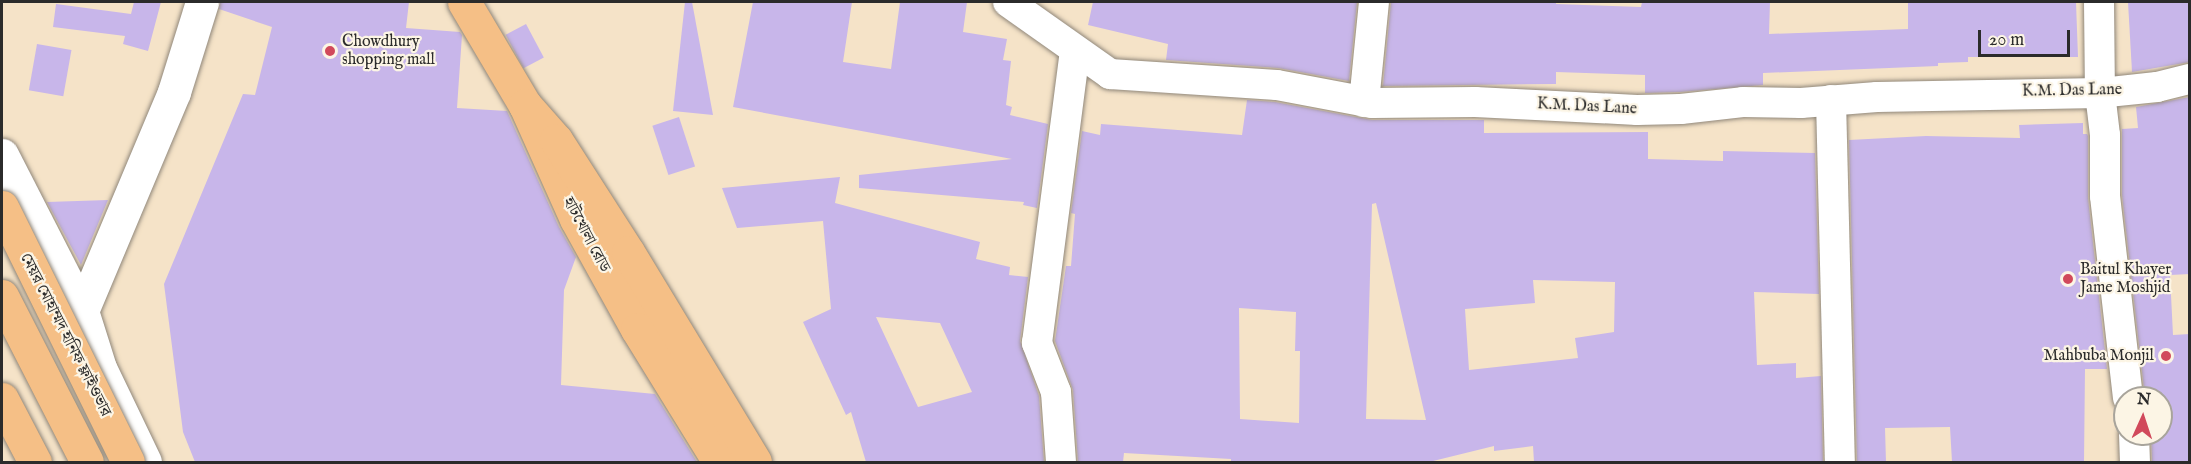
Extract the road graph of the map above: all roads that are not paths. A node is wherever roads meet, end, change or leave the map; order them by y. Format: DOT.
graph roads {
  1 [pos="202,2"];
  2 [pos="464,2"];
  3 [pos="1008,2"];
  4 [pos="1374,2"];
  5 [pos="2099,2"];
  6 [pos="1075,50"];
  7 [pos="2190,79"];
  8 [pos="2100,93"];
  9 [pos="1831,100"];
  10 [pos="1364,102"];
  11 [pos="525,105"];
  12 [pos="2,155"];
  13 [pos="2,207"];
  14 [pos="2,296"];
  15 [pos="82,311"];
  16 [pos="2127,386"];
  17 [pos="3,403"];
  18 [pos="2134,446"];
  19 [pos="35,462"];
  20 [pos="87,462"];
  21 [pos="128,462"];
  22 [pos="145,462"];
  23 [pos="719,462"];
  24 [pos="755,462"];
  25 [pos="1061,462"];
  26 [pos="1840,462"];
  27 [pos="2135,462"];
  1 -- 15 [label="street"];
  2 -- 11 [label="main road, হাটখোলা রোড"];
  3 -- 6 [label="street, K.M. Das Lane"];
  4 -- 10 [label="street"];
  5 -- 8 [label="street"];
  6 -- 10 [label="street, K.M. Das Lane"];
  6 -- 25 [label="street"];
  7 -- 8 [label="street, K.M. Das Lane"];
  8 -- 9 [label="street, K.M. Das Lane"];
  8 -- 16 [label="street"];
  9 -- 10 [label="street, K.M. Das Lane"];
  9 -- 26 [label="street"];
  11 -- 23 [label="main road, হাটখোলা রোড"];
  11 -- 24 [label="main road"];
  12 -- 15 [label="street"];
  13 -- 21 [label="main road, মেয়র মোহাম্মদ হানিফ ফ্লাইওভার, bridge"];
  14 -- 20 [label="main road, bridge"];
  15 -- 22 [label="street"];
  17 -- 19 [label="main road"];
  18 -- 27 [label="street"];
}
